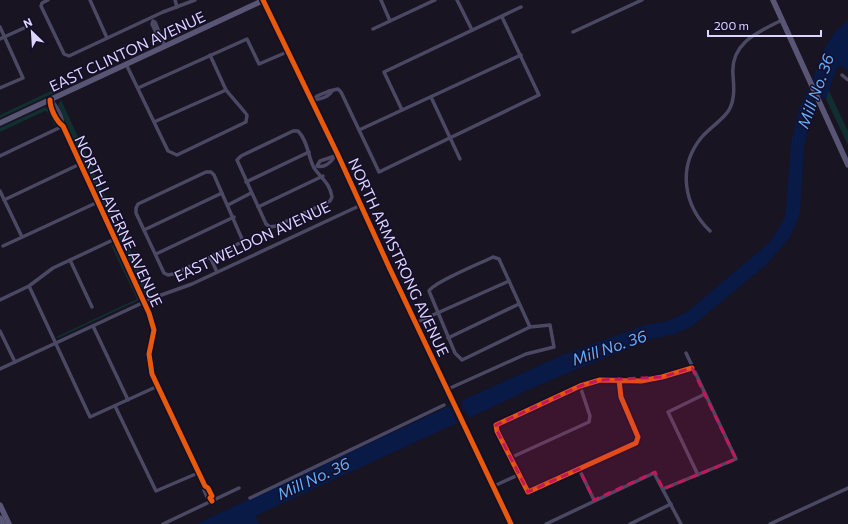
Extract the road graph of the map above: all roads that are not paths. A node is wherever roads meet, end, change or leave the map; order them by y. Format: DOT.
graph roads {
  1 [pos="48,0"];
  2 [pos="90,0"];
  3 [pos="175,0"];
  4 [pos="195,0"];
  5 [pos="263,0"];
  6 [pos="381,0"];
  7 [pos="435,0"];
  8 [pos="457,0"];
  9 [pos="642,0"];
  10 [pos="773,0"];
  11 [pos="177,7"];
  12 [pos="522,7"];
  13 [pos="502,17"];
  14 [pos="152,19"];
  15 [pos="782,20"];
  16 [pos="390,21"];
  17 [pos="0,27"];
  18 [pos="24,28"];
  19 [pos="373,29"];
  20 [pos="472,30"];
  21 [pos="573,32"];
  22 [pos="4,37"];
  23 [pos="108,38"];
  24 [pos="0,39"];
  25 [pos="165,47"];
  26 [pos="287,52"];
  27 [pos="210,55"];
  28 [pos="520,55"];
  29 [pos="126,64"];
  30 [pos="842,75"];
  31 [pos="848,80"];
  32 [pos="0,88"];
  33 [pos="138,88"];
  34 [pos="226,90"];
  35 [pos="431,97"];
  36 [pos="50,100"];
  37 [pos="314,100"];
  38 [pos="402,110"];
  39 [pos="154,122"];
  40 [pos="0,123"];
  41 [pos="62,126"];
  42 [pos="359,130"];
  43 [pos="450,138"];
  44 [pos="309,152"];
  45 [pos="0,156"];
  46 [pos="336,156"];
  47 [pos="846,157"];
  48 [pos="460,159"];
  49 [pos="322,160"];
  50 [pos="80,164"];
  51 [pos="324,165"];
  52 [pos="848,165"];
  53 [pos="316,166"];
  54 [pos="323,176"];
  55 [pos="246,182"];
  56 [pos="0,191"];
  57 [pos="222,192"];
  58 [pos="252,193"];
  59 [pos="4,200"];
  60 [pos="98,202"];
  61 [pos="228,205"];
  62 [pos="361,205"];
  63 [pos="258,207"];
  64 [pos="234,217"];
  65 [pos="144,230"];
  66 [pos="710,232"];
  67 [pos="22,237"];
  68 [pos="115,239"];
  69 [pos="3,246"];
  70 [pos="156,254"];
  71 [pos="210,257"];
  72 [pos="70,260"];
  73 [pos="217,272"];
  74 [pos="509,281"];
  75 [pos="29,286"];
  76 [pos="0,300"];
  77 [pos="145,302"];
  78 [pos="519,304"];
  79 [pos="92,307"];
  80 [pos="439,312"];
  81 [pos="415,323"];
  82 [pos="93,326"];
  83 [pos="530,327"];
  84 [pos="0,331"];
  85 [pos="448,338"];
  86 [pos="56,343"];
  87 [pos="686,353"];
  88 [pos="14,362"];
  89 [pos="692,368"];
  90 [pos="0,369"];
  91 [pos="619,380"];
  92 [pos="158,386"];
  93 [pos="580,386"];
  94 [pos="448,389"];
  95 [pos="705,394"];
  96 [pos="128,400"];
  97 [pos="444,405"];
  98 [pos="115,406"];
  99 [pos="510,458"];
  100 [pos="579,469"];
  101 [pos="198,472"];
  102 [pos="518,475"];
  103 [pos="698,475"];
  104 [pos="494,486"];
  105 [pos="239,488"];
  106 [pos="848,488"];
  107 [pos="663,489"];
  108 [pos="250,498"];
  109 [pos="211,500"];
  110 [pos="594,500"];
  111 [pos="671,504"];
  112 [pos="0,506"];
  113 [pos="0,518"];
  114 [pos="3,524"];
  115 [pos="9,524"];
  116 [pos="163,524"];
  117 [pos="511,524"];
  118 [pos="546,524"];
  119 [pos="630,524"];
  120 [pos="680,524"];
  121 [pos="770,524"];
  1 -- 23 [label="street"];
  2 -- 23 [label="street"];
  3 -- 11 [label="street"];
  4 -- 11 [label="street"];
  5 -- 25 [label="street, EAST CLINTON AVENUE"];
  5 -- 26 [label="street, NORTH ARMSTRONG AVENUE"];
  6 -- 16 [label="street"];
  7 -- 16 [label="street"];
  8 -- 20 [label="street"];
  9 -- 21 [label="street"];
  10 -- 15 [label="street"];
  11 -- 14 [label="street"];
  12 -- 13 [label="street"];
  13 -- 20 [label="street"];
  13 -- 28 [label="street"];
  14 -- 23 [label="street"];
  14 -- 25 [label="street"];
  15 -- 47 [label="street"];
  15 -- 66 [label="street"];
  16 -- 19 [label="street"];
  17 -- 22 [label="street"];
  18 -- 22 [label="street"];
  20 -- 38 [label="street"];
  22 -- 24 [label="street"];
  22 -- 32 [label="street"];
  25 -- 29 [label="street, EAST CLINTON AVENUE"];
  26 -- 27 [label="street"];
  26 -- 37 [label="street, NORTH ARMSTRONG AVENUE"];
  27 -- 33 [label="street"];
  27 -- 34 [label="street"];
  28 -- 35 [label="street"];
  28 -- 43 [label="street"];
  29 -- 33 [label="street"];
  29 -- 36 [label="street, EAST CLINTON AVENUE"];
  30 -- 31 [label="street"];
  33 -- 39 [label="street"];
  34 -- 39 [label="street"];
  34 -- 39 [label="street"];
  35 -- 38 [label="street"];
  35 -- 43 [label="street"];
  36 -- 40 [label="street, EAST CLINTON AVENUE"];
  36 -- 41 [label="street, NORTH LAVERNE AVENUE"];
  37 -- 42 [label="street"];
  37 -- 46 [label="street, NORTH ARMSTRONG AVENUE"];
  38 -- 42 [label="street"];
  41 -- 45 [label="street"];
  41 -- 50 [label="street, NORTH LAVERNE AVENUE"];
  42 -- 43 [label="street"];
  43 -- 48 [label="street"];
  44 -- 53 [label="street"];
  44 -- 55 [label="street"];
  44 -- 55 [label="street"];
  46 -- 49 [label="street"];
  46 -- 51 [label="street"];
  46 -- 62 [label="street, NORTH ARMSTRONG AVENUE"];
  47 -- 52 [label="street"];
  49 -- 51 [label="street"];
  49 -- 53 [label="street"];
  50 -- 59 [label="street"];
  50 -- 60 [label="street, NORTH LAVERNE AVENUE"];
  51 -- 53 [label="street"];
  53 -- 54 [label="street"];
  54 -- 63 [label="street"];
  54 -- 63 [label="street"];
  55 -- 58 [label="street"];
  56 -- 59 [label="street"];
  57 -- 61 [label="street"];
  57 -- 65 [label="street"];
  57 -- 65 [label="street"];
  58 -- 61 [label="street"];
  58 -- 63 [label="street"];
  59 -- 67 [label="street"];
  60 -- 67 [label="street"];
  60 -- 68 [label="street, NORTH LAVERNE AVENUE"];
  61 -- 64 [label="street"];
  62 -- 73 [label="street, EAST WELDON AVENUE"];
  62 -- 81 [label="street, NORTH ARMSTRONG AVENUE"];
  64 -- 70 [label="street"];
  64 -- 71 [label="street"];
  65 -- 70 [label="street"];
  67 -- 69 [label="street"];
  68 -- 72 [label="street"];
  68 -- 77 [label="street, NORTH LAVERNE AVENUE"];
  70 -- 71 [label="street"];
  71 -- 73 [label="street"];
  72 -- 75 [label="street"];
  72 -- 79 [label="street"];
  73 -- 77 [label="street, EAST WELDON AVENUE"];
  74 -- 78 [label="street"];
  74 -- 80 [label="street"];
  74 -- 80 [label="street"];
  75 -- 76 [label="street"];
  75 -- 86 [label="street"];
  77 -- 82 [label="street, EAST WELDON AVENUE"];
  77 -- 92 [label="street, NORTH LAVERNE AVENUE"];
  78 -- 83 [label="street"];
  78 -- 85 [label="street"];
  80 -- 81 [label="street"];
  80 -- 85 [label="street"];
  81 -- 94 [label="street, NORTH ARMSTRONG AVENUE"];
  82 -- 86 [label="street, EAST WELDON AVENUE"];
  82 -- 96 [label="street"];
  83 -- 85 [label="street"];
  83 -- 94 [label="street"];
  84 -- 88 [label="street"];
  86 -- 88 [label="street, EAST WELDON AVENUE"];
  86 -- 98 [label="street"];
  87 -- 89 [label="street"];
  88 -- 90 [label="street, EAST WELDON AVENUE"];
  89 -- 91 [label="street"];
  89 -- 95 [label="street"];
  91 -- 93 [label="street"];
  91 -- 100 [label="street"];
  92 -- 96 [label="street"];
  92 -- 101 [label="street, NORTH LAVERNE AVENUE"];
  93 -- 99 [label="street"];
  93 -- 99 [label="street"];
  94 -- 104 [label="street, NORTH ARMSTRONG AVENUE"];
  95 -- 103 [label="street"];
  95 -- 103 [label="street"];
  96 -- 98 [label="street"];
  97 -- 108 [label="street"];
  98 -- 101 [label="street"];
  99 -- 102 [label="street"];
  100 -- 102 [label="street"];
  100 -- 110 [label="street"];
  101 -- 109 [label="street, NORTH LAVERNE AVENUE"];
  102 -- 104 [label="street"];
  103 -- 107 [label="street"];
  104 -- 117 [label="street, NORTH ARMSTRONG AVENUE"];
  105 -- 109 [label="street"];
  106 -- 121 [label="street"];
  107 -- 110 [label="street"];
  107 -- 111 [label="street"];
  109 -- 116 [label="street"];
  110 -- 118 [label="street"];
  111 -- 119 [label="street"];
  111 -- 120 [label="street"];
  112 -- 115 [label="street"];
  113 -- 114 [label="street"];
}
